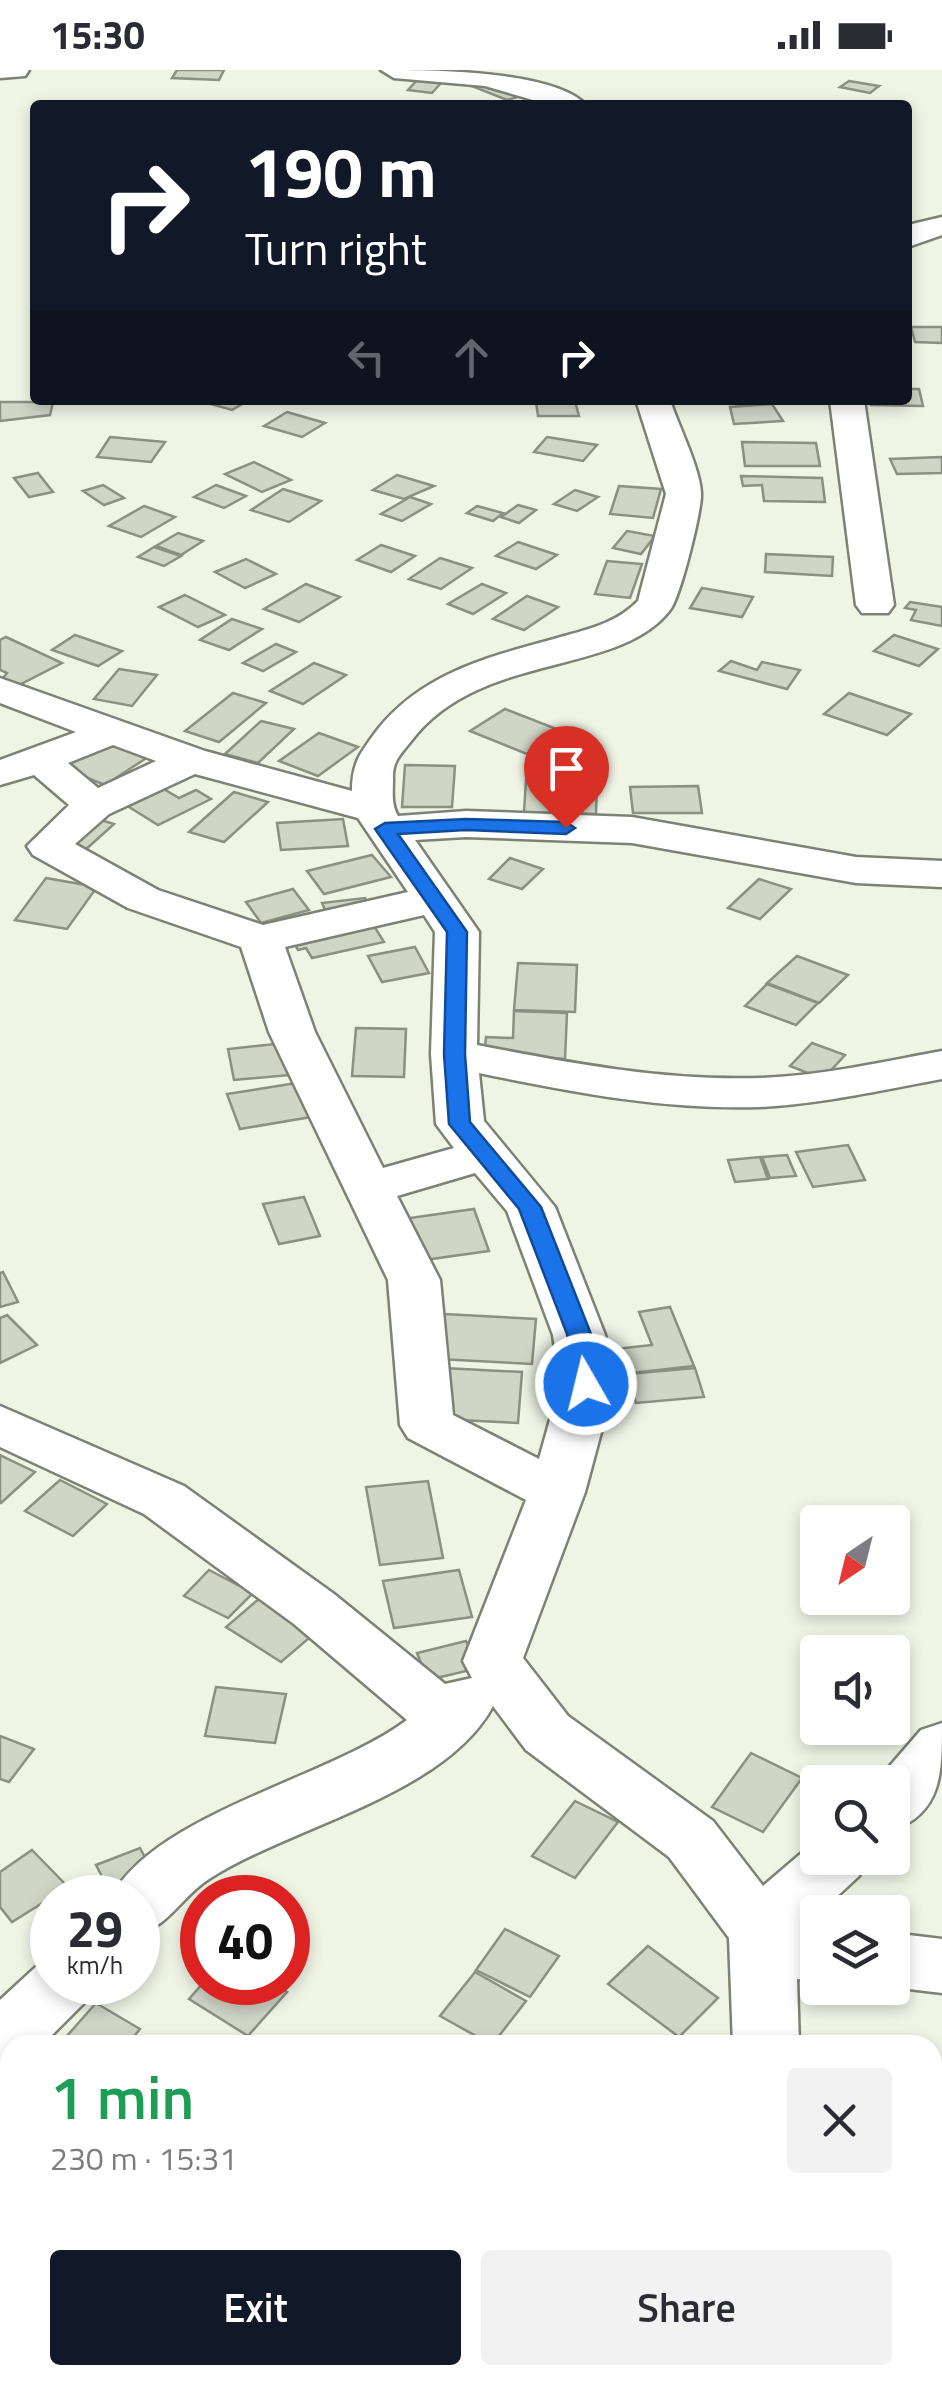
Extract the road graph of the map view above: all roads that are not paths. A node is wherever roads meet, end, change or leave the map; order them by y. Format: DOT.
graph roads {
  1 [pos="0,70"];
  2 [pos="16,70"];
  3 [pos="394,70"];
  4 [pos="562,100"];
  5 [pos="655,405"];
  6 [pos="848,405"];
  7 [pos="876,605"];
  8 [pos="0,690"];
  9 [pos="116,730"];
  10 [pos="191,760"];
  11 [pos="20,766"];
  12 [pos="94,805"];
  13 [pos="379,819"];
  14 [pos="942,874"];
  15 [pos="432,900"];
  16 [pos="260,938"];
  17 [pos="454,1054"];
  18 [pos="942,1066"];
  19 [pos="488,1154"];
  20 [pos="372,1187"];
  21 [pos="0,1426"];
  22 [pos="557,1492"];
  23 [pos="492,1661"];
  24 [pos="452,1723"];
  25 [pos="942,1747"];
  26 [pos="910,1785"];
  27 [pos="826,1875"];
  28 [pos="160,1886"];
  29 [pos="780,1944"];
  30 [pos="910,1962"];
  31 [pos="942,1966"];
  32 [pos="767,2035"];
  1 -- 2 [label="street"];
  3 -- 4 [label="street"];
  5 -- 13 [label="street"];
  6 -- 7 [label="street"];
  8 -- 9 [label="street"];
  9 -- 10 [label="street"];
  9 -- 11 [label="street"];
  10 -- 12 [label="street"];
  10 -- 13 [label="street"];
  11 -- 12 [label="street"];
  12 -- 16 [label="street"];
  13 -- 14 [label="street"];
  13 -- 15 [label="street"];
  15 -- 16 [label="street"];
  15 -- 17 [label="street"];
  16 -- 20 [label="street"];
  17 -- 18 [label="street"];
  17 -- 19 [label="street"];
  19 -- 20 [label="street"];
  19 -- 22 [label="street"];
  20 -- 22 [label="street"];
  21 -- 24 [label="street"];
  22 -- 23 [label="street"];
  23 -- 24 [label="street"];
  23 -- 29 [label="street"];
  24 -- 28 [label="street"];
  25 -- 26 [label="street"];
  27 -- 29 [label="street"];
  29 -- 32 [label="street"];
  30 -- 31 [label="street"];
}
